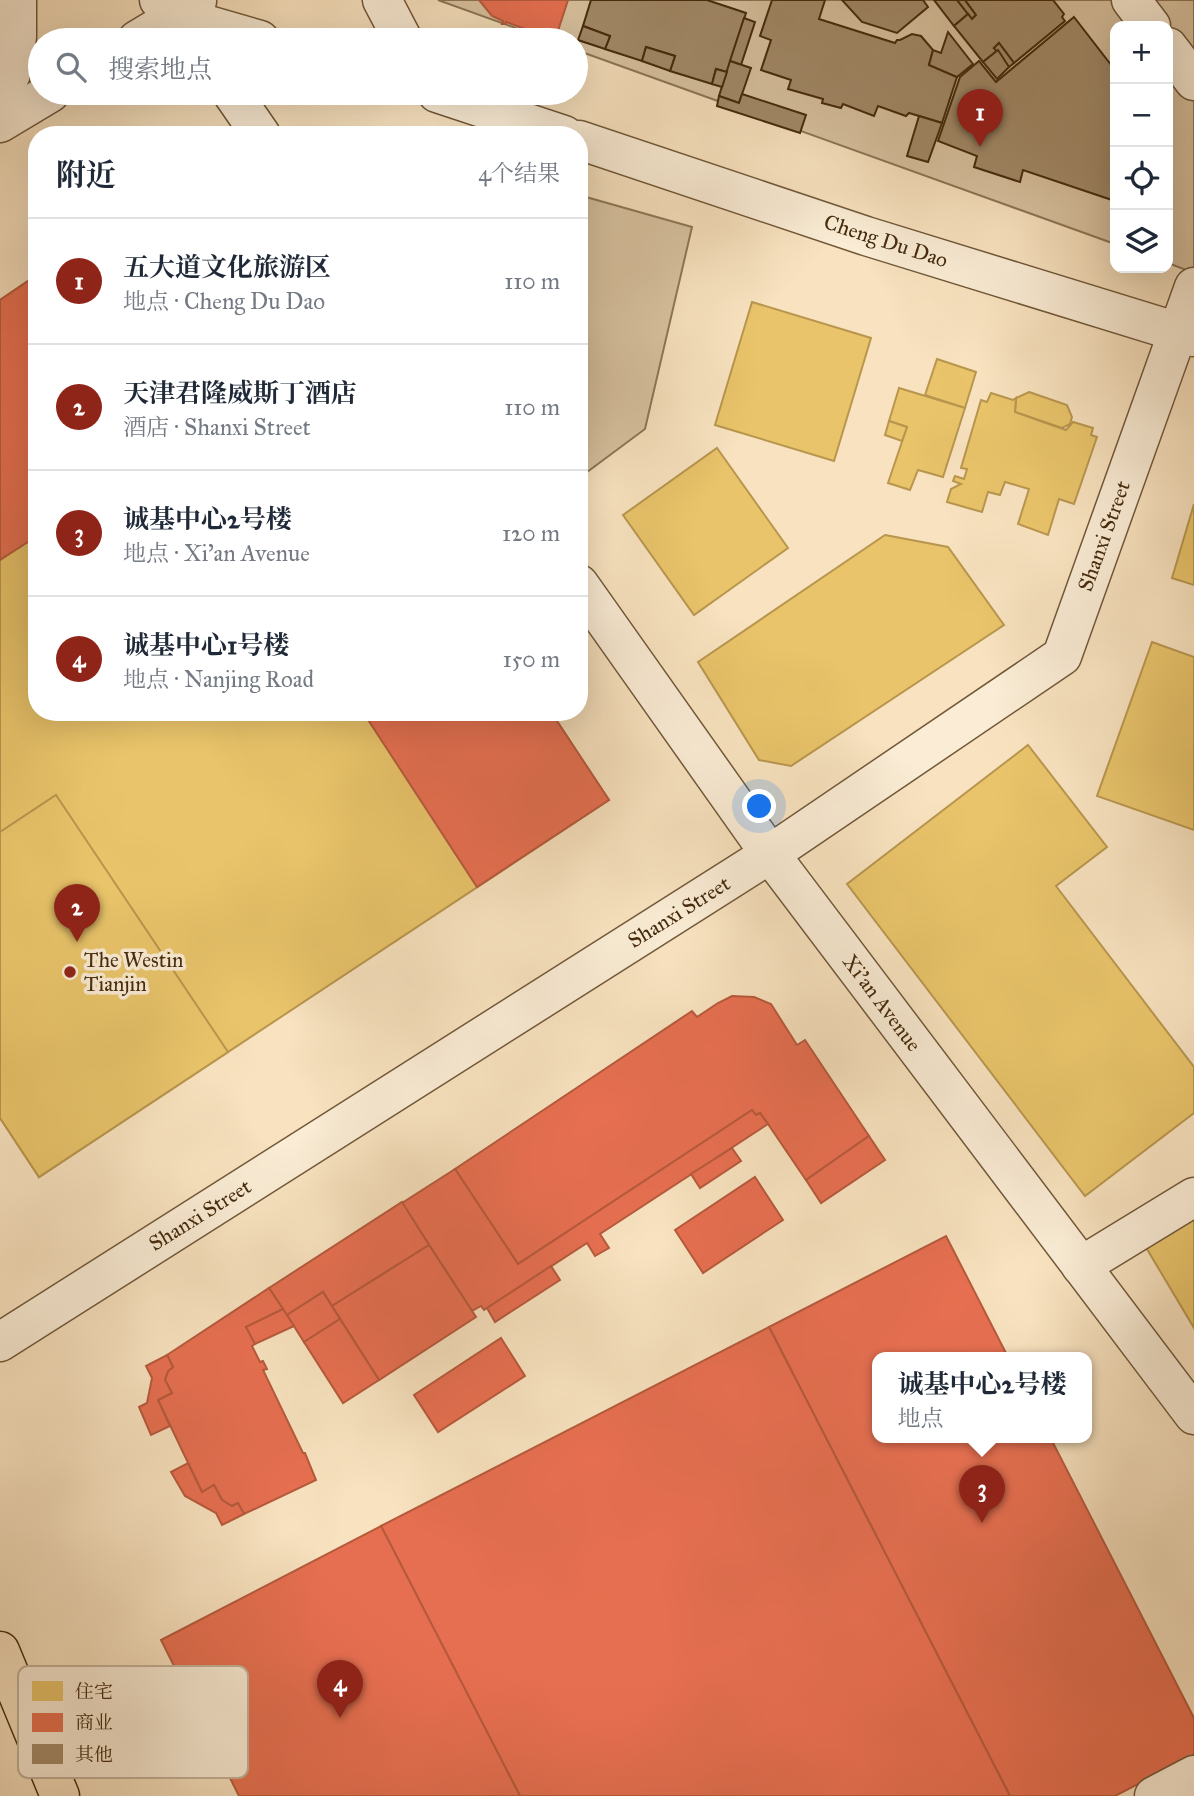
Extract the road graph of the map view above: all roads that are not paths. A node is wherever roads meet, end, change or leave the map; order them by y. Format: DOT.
graph roads {
  1 [pos="18,0"];
  2 [pos="382,0"];
  3 [pos="1131,0"];
  4 [pos="182,14"];
  5 [pos="1147,21"];
  6 [pos="158,28"];
  7 [pos="224,28"];
  8 [pos="397,28"];
  9 [pos="1173,54"];
  10 [pos="1194,81"];
  11 [pos="0,96"];
  12 [pos="30,105"];
  13 [pos="240,105"];
  14 [pos="475,105"];
  15 [pos="0,123"];
  16 [pos="255,126"];
  17 [pos="537,126"];
  18 [pos="588,143"];
  19 [pos="1194,287"];
  20 [pos="1186,335"];
  21 [pos="588,597"];
  22 [pos="770,854"];
  23 [pos="1194,1197"];
  24 [pos="1082,1266"];
  25 [pos="0,1342"];
  26 [pos="1194,1415"];
  27 [pos="0,1651"];
  28 [pos="18,1694"];
  29 [pos="1194,1774"];
  30 [pos="53,1778"];
  31 [pos="60,1796"];
  32 [pos="1154,1796"];
  1 -- 11 [label="street"];
  2 -- 8 [label="street"];
  3 -- 5 [label="street"];
  4 -- 6 [label="street"];
  4 -- 7 [label="street"];
  9 -- 10 [label="street"];
  12 -- 15 [label="street"];
  13 -- 16 [label="street"];
  14 -- 17 [label="street"];
  18 -- 20 [label="street, Cheng Du Dao"];
  19 -- 20 [label="street, Shanxi Street"];
  20 -- 22 [label="street, Shanxi Street"];
  21 -- 22 [label="street, Xi'an Avenue"];
  22 -- 24 [label="street, Xi'an Avenue"];
  22 -- 25 [label="street, Shanxi Street"];
  23 -- 24 [label="street"];
  24 -- 26 [label="street, Xi'an Avenue"];
  27 -- 28 [label="main road"];
  29 -- 32 [label="street"];
  30 -- 31 [label="main road"];
}
